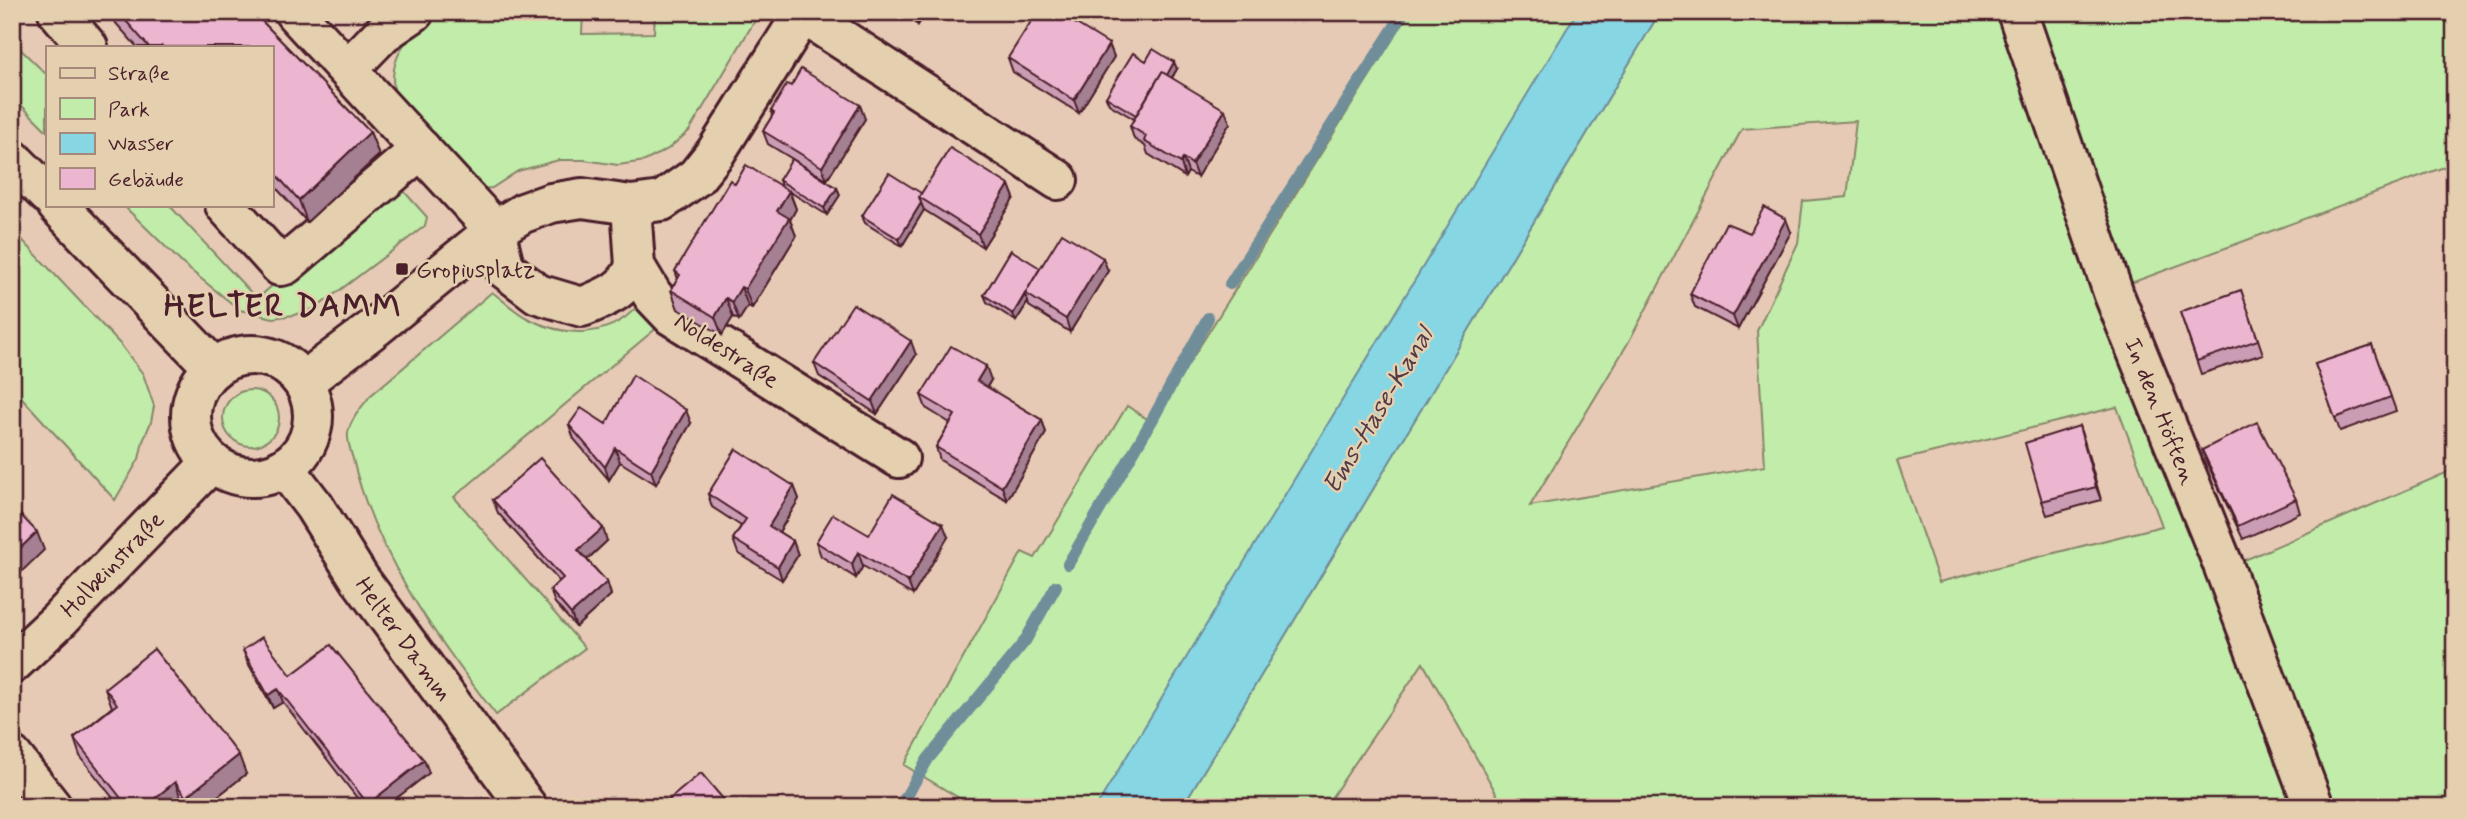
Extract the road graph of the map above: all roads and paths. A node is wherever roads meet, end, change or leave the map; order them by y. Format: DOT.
graph roads {
  1 [pos="58,12"];
  2 [pos="294,12"];
  3 [pos="414,12"];
  4 [pos="2017,12"];
  5 [pos="804,13"];
  6 [pos="87,46"];
  7 [pos="348,68"];
  8 [pos="421,149"];
  9 [pos="12,159"];
  10 [pos="1058,180"];
  11 [pos="46,193"];
  12 [pos="631,205"];
  13 [pos="58,206"];
  14 [pos="226,206"];
  15 [pos="495,230"];
  16 [pos="635,266"];
  17 [pos="214,368"];
  18 [pos="303,382"];
  19 [pos="899,458"];
  20 [pos="211,463"];
  21 [pos="285,468"];
  22 [pos="12,664"];
  23 [pos="12,755"];
  24 [pos="52,807"];
  25 [pos="527,807"];
  26 [pos="2314,807"];
  1 -- 6 [label="street"];
  2 -- 7 [label="street"];
  3 -- 7 [label="street"];
  4 -- 26 [label="street, In den Höften"];
  5 -- 10 [label="street"];
  5 -- 12 [label="street"];
  7 -- 8 [label="street"];
  8 -- 14 [label="street"];
  8 -- 15 [label="street"];
  9 -- 11 [label="street"];
  12 -- 15 [label="street"];
  12 -- 16 [label="street, Noldestraße"];
  13 -- 17 [label="street"];
  15 -- 16 [label="street"];
  15 -- 18 [label="street"];
  16 -- 19 [label="street, Noldestraße"];
  17 -- 18 [label="street"];
  17 -- 20 [label="street"];
  18 -- 21 [label="street"];
  20 -- 21 [label="street"];
  20 -- 22 [label="street, Holbeinstraße"];
  21 -- 25 [label="street, Helter Damm"];
  23 -- 24 [label="street"];
}
